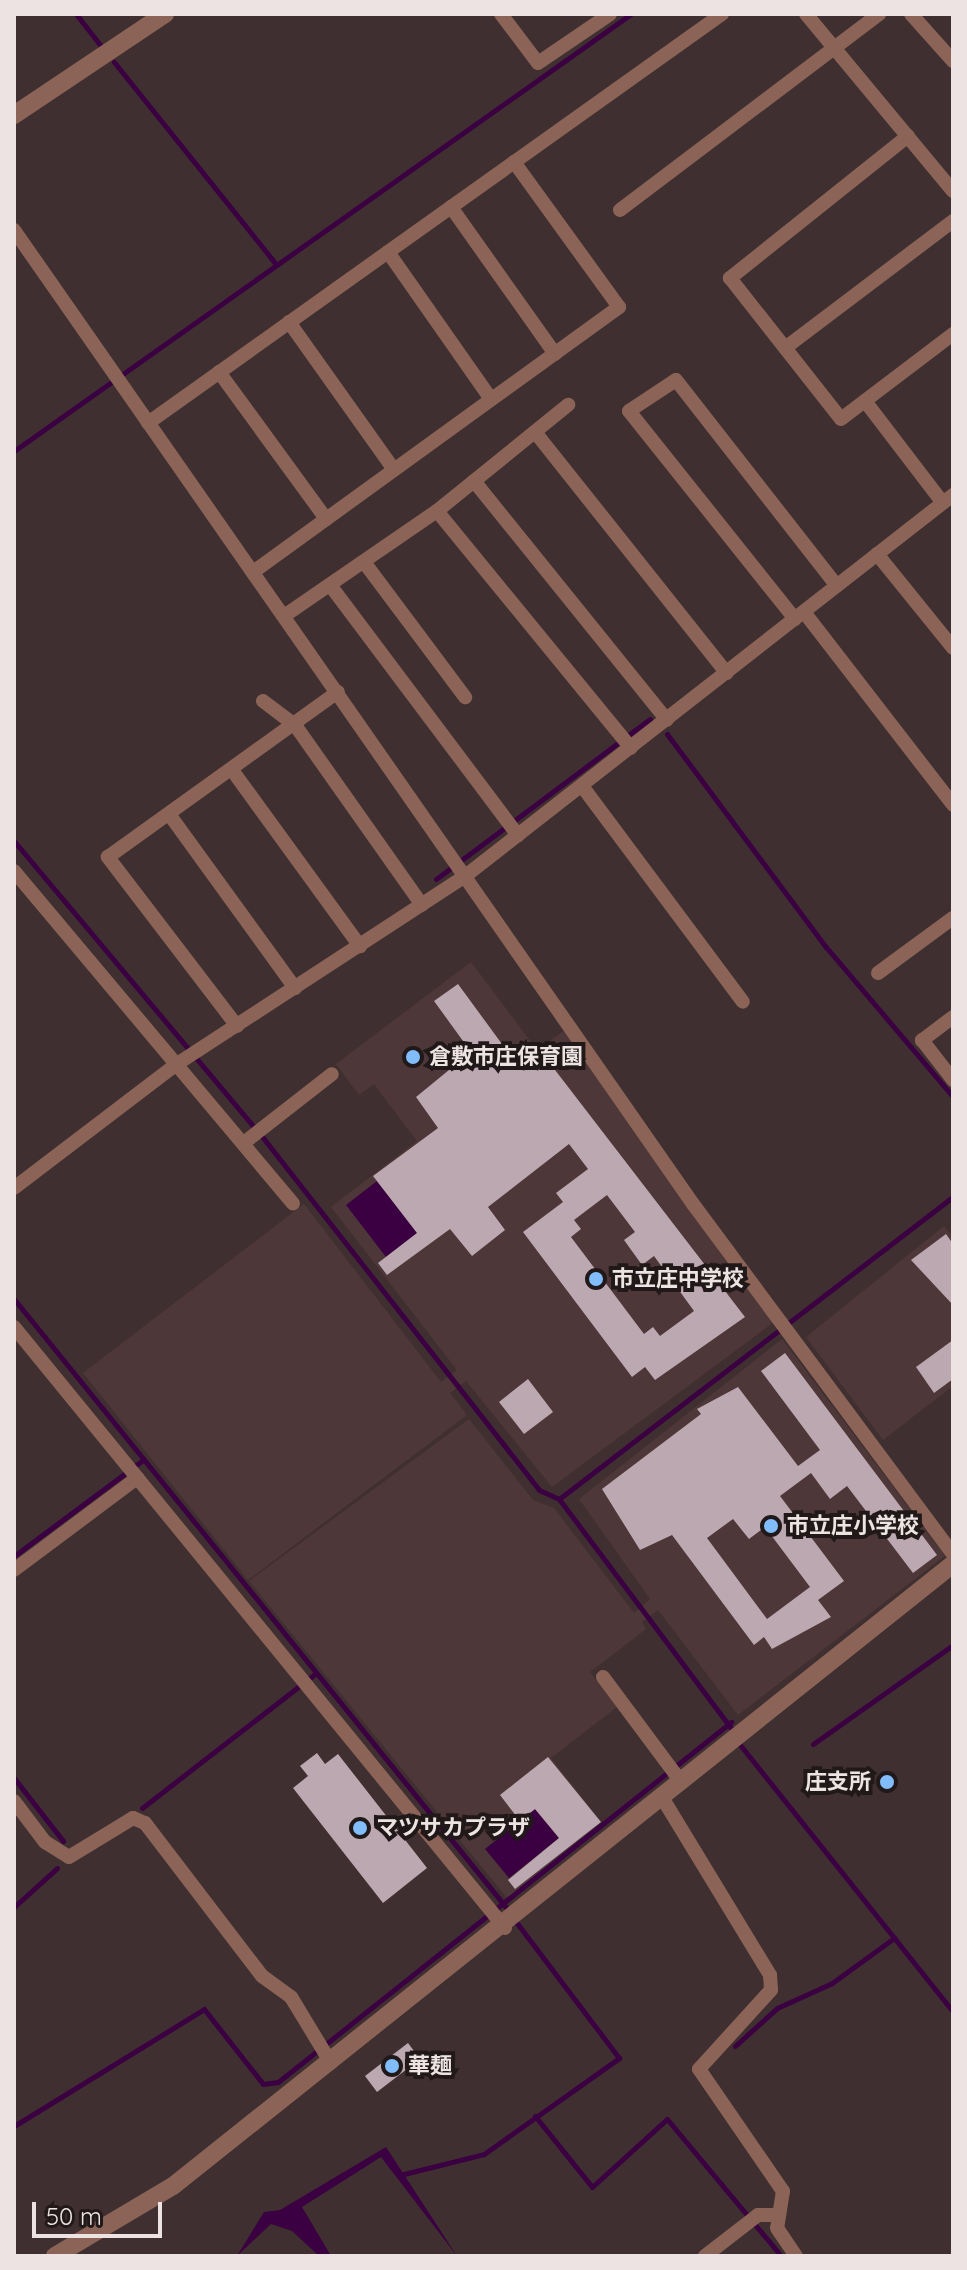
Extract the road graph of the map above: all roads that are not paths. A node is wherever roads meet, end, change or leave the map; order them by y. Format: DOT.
graph roads {
  1 [pos="165,14"];
  2 [pos="501,14"];
  3 [pos="610,14"];
  4 [pos="722,14"];
  5 [pos="806,14"];
  6 [pos="879,14"];
  7 [pos="911,14"];
  8 [pos="833,50"];
  9 [pos="953,61"];
  10 [pos="14,115"];
  11 [pos="908,136"];
  12 [pos="514,162"];
  13 [pos="953,191"];
  14 [pos="451,207"];
  15 [pos="620,210"];
  16 [pos="953,221"];
  17 [pos="14,230"];
  18 [pos="388,252"];
  19 [pos="289,322"];
  20 [pos="953,334"];
  21 [pos="785,348"];
  22 [pos="555,354"];
  23 [pos="219,372"];
  24 [pos="491,399"];
  25 [pos="865,401"];
  26 [pos="568,405"];
  27 [pos="148,423"];
  28 [pos="535,432"];
  29 [pos="394,470"];
  30 [pos="474,481"];
  31 [pos="948,499"];
  32 [pos="437,511"];
  33 [pos="326,519"];
  34 [pos="877,554"];
  35 [pos="364,562"];
  36 [pos="253,572"];
  37 [pos="330,585"];
  38 [pos="837,586"];
  39 [pos="799,615"];
  40 [pos="284,616"];
  41 [pos="953,648"];
  42 [pos="727,673"];
  43 [pos="338,692"];
  44 [pos="465,697"];
  45 [pos="263,701"];
  46 [pos="667,720"];
  47 [pos="295,725"];
  48 [pos="624,740"];
  49 [pos="232,770"];
  50 [pos="582,786"];
  51 [pos="953,805"];
  52 [pos="169,814"];
  53 [pos="512,827"];
  54 [pos="459,869"];
  55 [pos="14,871"];
  56 [pos="422,905"];
  57 [pos="953,918"];
  58 [pos="360,946"];
  59 [pos="878,973"];
  60 [pos="295,988"];
  61 [pos="743,1002"];
  62 [pos="953,1017"];
  63 [pos="237,1026"];
  64 [pos="182,1061"];
  65 [pos="332,1074"];
  66 [pos="953,1080"];
  67 [pos="248,1140"];
  68 [pos="14,1188"];
  69 [pos="293,1204"];
  70 [pos="14,1327"];
  71 [pos="132,1472"];
  72 [pos="953,1554"];
  73 [pos="953,1564"];
  74 [pos="14,1570"];
  75 [pos="603,1677"];
  76 [pos="675,1775"];
  77 [pos="663,1799"];
  78 [pos="14,1801"];
  79 [pos="504,1918"];
  80 [pos="325,2053"];
  81 [pos="775,2215"];
  82 [pos="55,2256"];
  83 [pos="705,2256"];
  84 [pos="796,2256"];
  1 -- 10 [label="street"];
  2 -- 3 [label="street"];
  4 -- 12 [label="street"];
  5 -- 8 [label="street"];
  6 -- 8 [label="street"];
  7 -- 9 [label="street"];
  8 -- 11 [label="street"];
  8 -- 15 [label="street"];
  11 -- 13 [label="street"];
  11 -- 21 [label="street"];
  12 -- 14 [label="street"];
  12 -- 22 [label="street"];
  14 -- 18 [label="street"];
  14 -- 22 [label="street"];
  16 -- 21 [label="street"];
  17 -- 27 [label="street"];
  18 -- 19 [label="street"];
  18 -- 24 [label="street"];
  19 -- 23 [label="street"];
  19 -- 29 [label="street"];
  20 -- 25 [label="street"];
  21 -- 25 [label="street"];
  22 -- 24 [label="street"];
  23 -- 27 [label="street"];
  23 -- 33 [label="street"];
  24 -- 29 [label="street"];
  25 -- 31 [label="street"];
  26 -- 28 [label="street"];
  27 -- 36 [label="street"];
  28 -- 30 [label="street"];
  28 -- 42 [label="street"];
  29 -- 33 [label="street"];
  30 -- 32 [label="street"];
  30 -- 46 [label="street"];
  31 -- 34 [label="street"];
  32 -- 35 [label="street"];
  32 -- 48 [label="street"];
  33 -- 36 [label="street"];
  34 -- 38 [label="street"];
  34 -- 41 [label="street"];
  35 -- 37 [label="street"];
  35 -- 44 [label="street"];
  36 -- 40 [label="street"];
  37 -- 40 [label="street"];
  37 -- 53 [label="street"];
  38 -- 39 [label="street"];
  38 -- 39 [label="street"];
  39 -- 42 [label="street"];
  39 -- 51 [label="street"];
  40 -- 43 [label="street"];
  42 -- 46 [label="street"];
  43 -- 47 [label="street"];
  43 -- 54 [label="street"];
  45 -- 47 [label="street"];
  46 -- 48 [label="street"];
  47 -- 49 [label="street"];
  47 -- 56 [label="street"];
  48 -- 50 [label="street"];
  49 -- 52 [label="street"];
  49 -- 58 [label="street"];
  50 -- 53 [label="street"];
  50 -- 61 [label="street"];
  52 -- 60 [label="street"];
  52 -- 63 [label="street"];
  53 -- 54 [label="street"];
  54 -- 56 [label="street"];
  54 -- 72 [label="street"];
  55 -- 64 [label="street"];
  56 -- 58 [label="street"];
  57 -- 59 [label="street"];
  58 -- 60 [label="street"];
  60 -- 63 [label="street"];
  62 -- 66 [label="street"];
  63 -- 64 [label="street"];
  64 -- 67 [label="street"];
  64 -- 68 [label="street"];
  65 -- 67 [label="street"];
  67 -- 69 [label="street"];
  70 -- 71 [label="street"];
  71 -- 74 [label="street"];
  71 -- 79 [label="street"];
  73 -- 76 [label="street"];
  75 -- 76 [label="street"];
  76 -- 77 [label="street"];
  77 -- 79 [label="street"];
  77 -- 81 [label="street"];
  78 -- 80 [label="street"];
  79 -- 80 [label="street"];
  80 -- 82 [label="street"];
  81 -- 83 [label="street"];
  81 -- 84 [label="street"];
}
